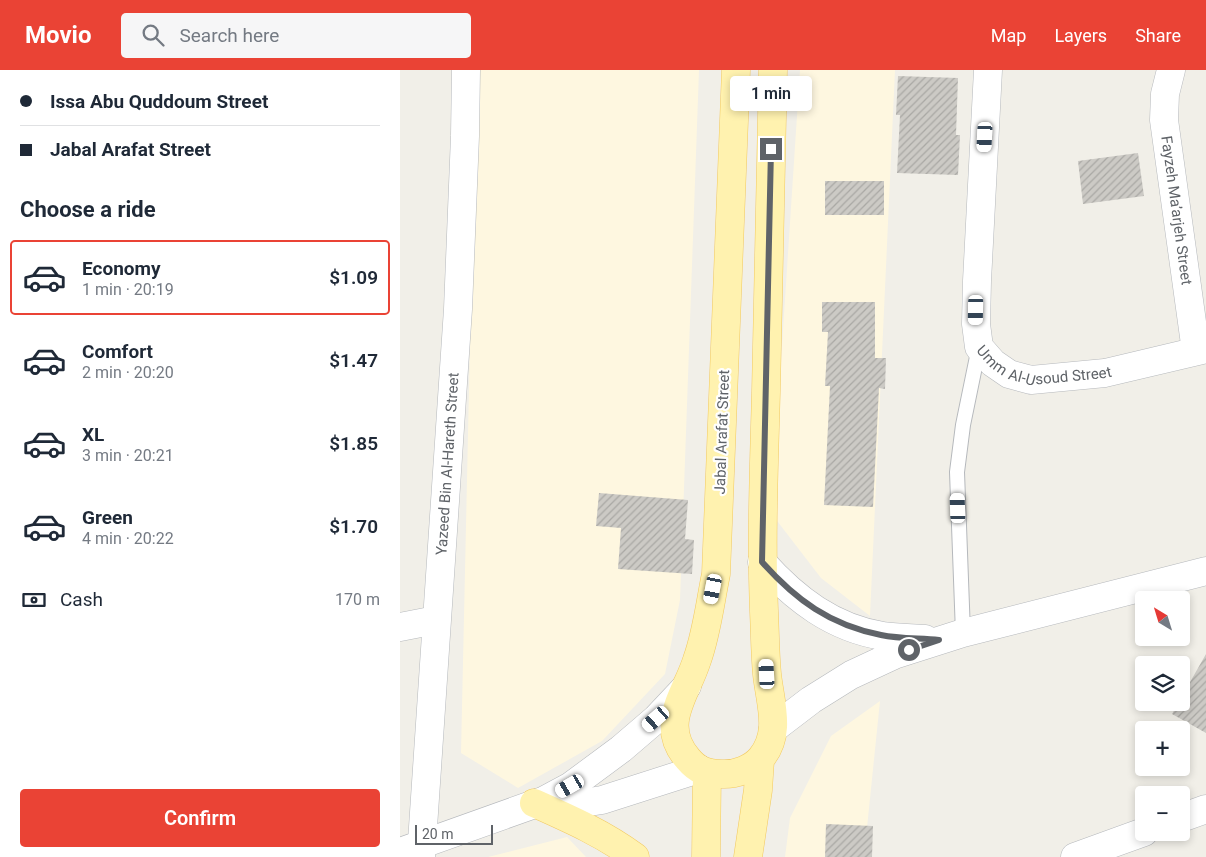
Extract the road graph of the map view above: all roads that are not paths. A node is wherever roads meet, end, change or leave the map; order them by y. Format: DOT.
graph roads {
  1 [pos="466,70"];
  2 [pos="736,70"];
  3 [pos="773,70"];
  4 [pos="988,70"];
  5 [pos="1171,70"];
  6 [pos="979,347"];
  7 [pos="1201,350"];
  8 [pos="762,562"];
  9 [pos="1206,571"];
  10 [pos="436,620"];
  11 [pos="400,627"];
  12 [pos="951,636"];
  13 [pos="687,686"];
  14 [pos="773,729"];
  15 [pos="760,760"];
  16 [pos="703,771"];
  17 [pos="538,802"];
  18 [pos="1206,809"];
  19 [pos="1190,815"];
  20 [pos="1135,835"];
  21 [pos="414,851"];
  22 [pos="635,857"];
  23 [pos="706,857"];
  24 [pos="748,857"];
  25 [pos="1075,857"];
  1 -- 10 [label="street, Yazeed Bin Al-Hareth Street"];
  2 -- 13 [label="main road, Jabal Arafat Street"];
  3 -- 8 [label="main road"];
  4 -- 6 [label="street, Umm Al-Usoud Street"];
  5 -- 7 [label="street, Fayzeh Ma’arjeh Street"];
  6 -- 7 [label="street, Umm Al-Usoud Street"];
  6 -- 12 [label="lane"];
  8 -- 12 [label="street"];
  8 -- 14 [label="main road"];
  9 -- 12 [label="street"];
  10 -- 11 [label="street"];
  10 -- 21 [label="street, Yazeed Bin Al-Hareth Street"];
  12 -- 14 [label="street"];
  13 -- 16 [label="main road, Jabal Arafat Street"];
  13 -- 17 [label="street"];
  14 -- 15 [label="main road"];
  15 -- 16 [label="main road"];
  15 -- 24 [label="main road"];
  16 -- 17 [label="street"];
  16 -- 23 [label="main road"];
  17 -- 21 [label="street"];
  17 -- 22 [label="main road"];
  18 -- 19 [label="street"];
  20 -- 25 [label="street"];
}
